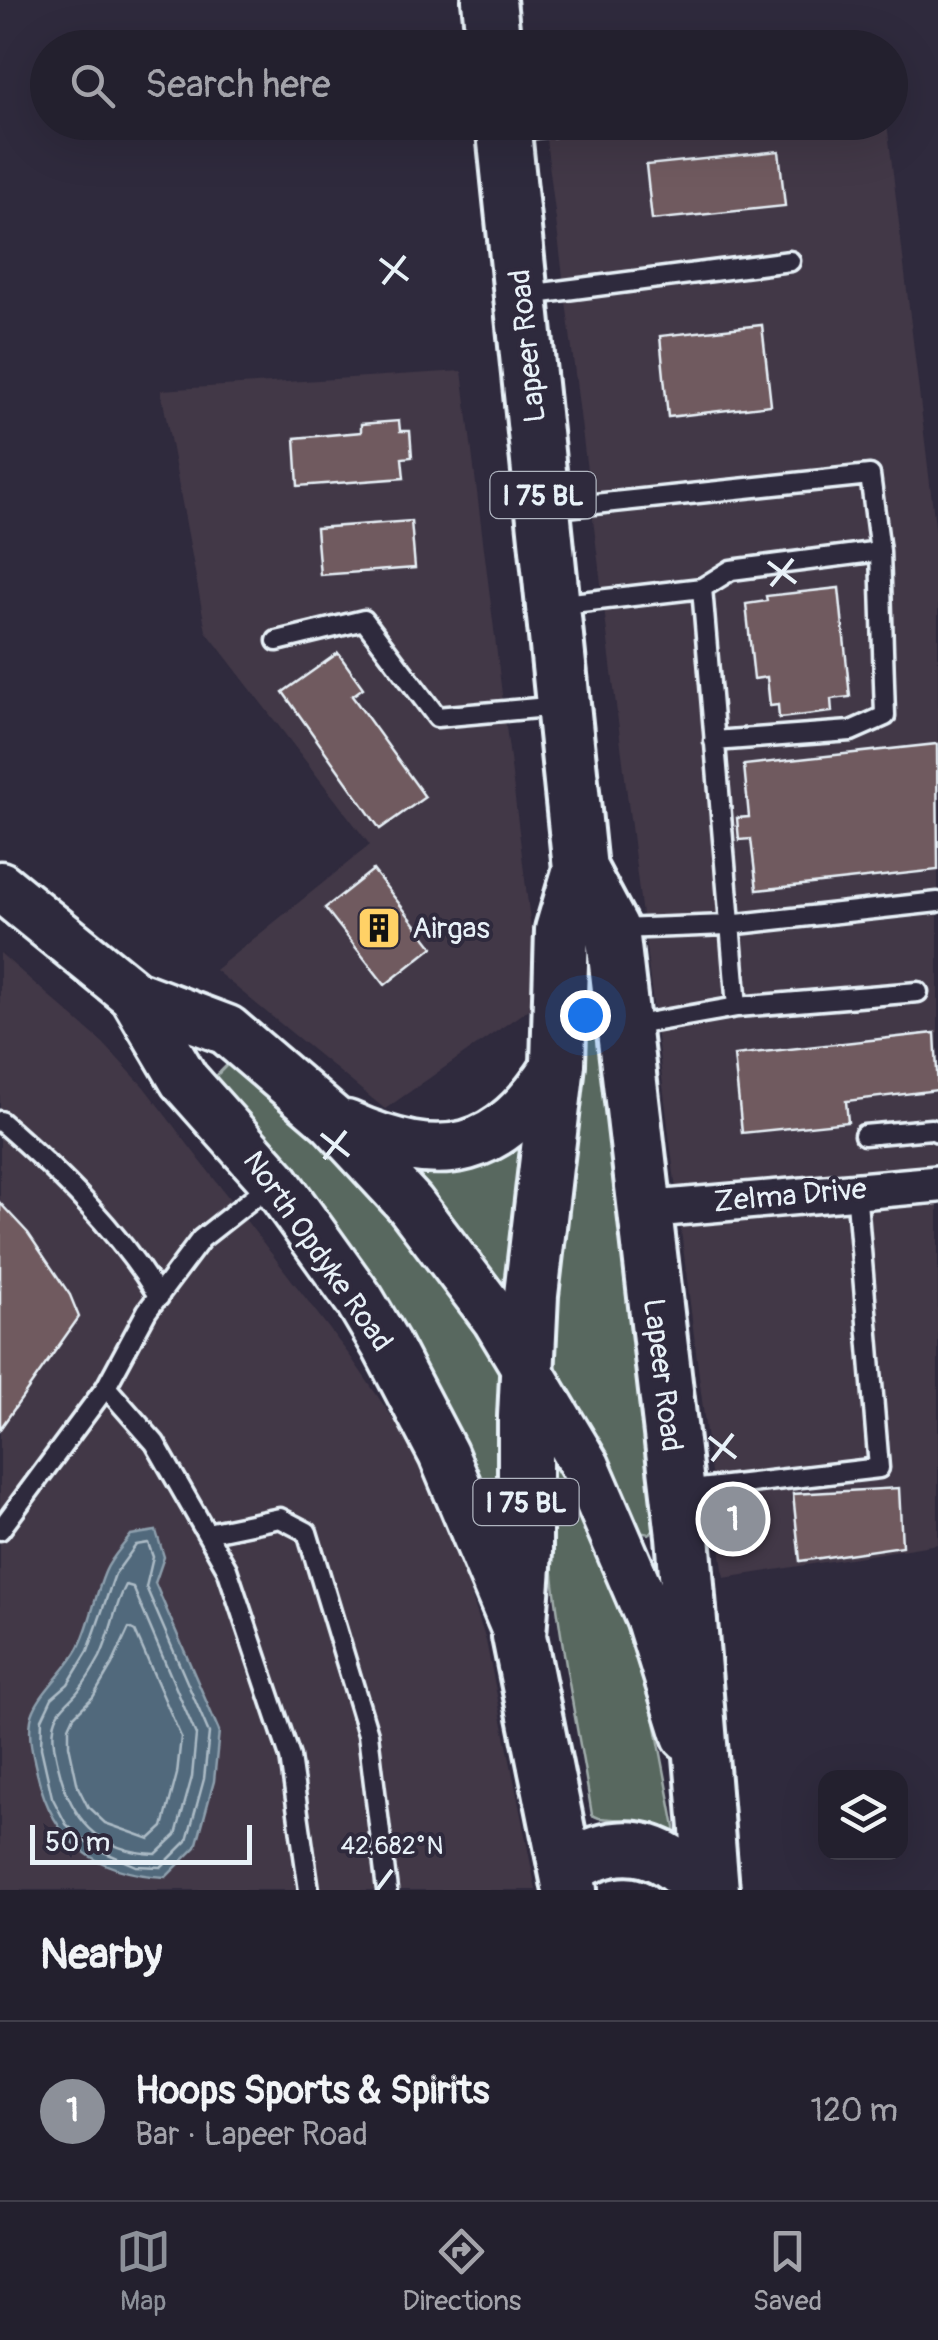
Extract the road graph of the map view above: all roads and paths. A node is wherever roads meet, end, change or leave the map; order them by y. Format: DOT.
graph roads {
  1 [pos="489,0"];
  2 [pos="492,30"];
  3 [pos="504,140"];
  4 [pos="790,261"];
  5 [pos="522,296"];
  6 [pos="544,509"];
  7 [pos="880,552"];
  8 [pos="702,588"];
  9 [pos="554,605"];
  10 [pos="277,642"];
  11 [pos="564,705"];
  12 [pos="714,741"];
  13 [pos="580,869"];
  14 [pos="0,886"];
  15 [pos="938,902"];
  16 [pos="728,925"];
  17 [pos="612,929"];
  18 [pos="918,992"];
  19 [pos="134,994"];
  20 [pos="737,1008"];
  21 [pos="622,1027"];
  22 [pos="558,1064"];
  23 [pos="332,1120"];
  24 [pos="0,1121"];
  25 [pos="938,1132"];
  26 [pos="864,1136"];
  27 [pos="274,1181"];
  28 [pos="938,1184"];
  29 [pos="856,1189"];
  30 [pos="642,1210"];
  31 [pos="159,1297"];
  32 [pos="526,1368"];
  33 [pos="106,1387"];
  34 [pos="677,1492"];
  35 [pos="0,1530"];
  36 [pos="206,1533"];
  37 [pos="519,1636"];
  38 [pos="702,1787"];
  39 [pos="568,1879"];
  40 [pos="309,1890"];
  41 [pos="386,1890"];
  42 [pos="700,1890"];
  43 [pos="712,1890"];
  1 -- 2 [label="main road"];
  3 -- 5 [label="main road, Lapeer Road / I 75 BL"];
  4 -- 5 [label="lane"];
  5 -- 6 [label="main road, Lapeer Road / I 75 BL"];
  6 -- 7 [label="lane"];
  6 -- 9 [label="main road, Lapeer Road / I 75 BL"];
  7 -- 8 [label="lane"];
  7 -- 12 [label="lane"];
  8 -- 9 [label="lane"];
  8 -- 12 [label="lane"];
  9 -- 11 [label="main road, Lapeer Road / I 75 BL"];
  10 -- 11 [label="lane"];
  11 -- 13 [label="main road, Lapeer Road / I 75 BL"];
  12 -- 16 [label="lane"];
  13 -- 17 [label="main road, Lapeer Road / I 75 BL"];
  13 -- 22 [label="main road, Lapeer Road / I 75 BL"];
  14 -- 19 [label="main road, North Opdyke Road"];
  15 -- 16 [label="lane"];
  16 -- 17 [label="lane"];
  16 -- 20 [label="lane"];
  17 -- 21 [label="main road, Lapeer Road / I 75 BL"];
  18 -- 20 [label="lane"];
  19 -- 23 [label="main road, North Opdyke Road"];
  19 -- 27 [label="main road, North Opdyke Road"];
  20 -- 21 [label="lane"];
  21 -- 30 [label="main road, Lapeer Road / I 75 BL"];
  22 -- 23 [label="main road"];
  22 -- 32 [label="main road, Lapeer Road / I 75 BL"];
  23 -- 32 [label="main road, North Opdyke Road"];
  24 -- 31 [label="lane"];
  25 -- 26 [label="lane"];
  27 -- 31 [label="lane"];
  27 -- 37 [label="main road, North Opdyke Road"];
  28 -- 29 [label="street, Zelma Drive"];
  29 -- 30 [label="street, Zelma Drive"];
  29 -- 34 [label="lane"];
  30 -- 34 [label="main road, Lapeer Road / I 75 BL"];
  31 -- 33 [label="lane"];
  32 -- 37 [label="main road, Lapeer Road / I 75 BL"];
  32 -- 38 [label="main road, North Opdyke Road"];
  33 -- 35 [label="lane"];
  33 -- 36 [label="lane"];
  34 -- 38 [label="main road, Lapeer Road / I 75 BL"];
  36 -- 40 [label="lane"];
  36 -- 41 [label="lane"];
  37 -- 39 [label="main road, Lapeer Road / I 75 BL"];
  38 -- 43 [label="main road, Lapeer Road / I 75 BL"];
  39 -- 42 [label="main road"];
}
